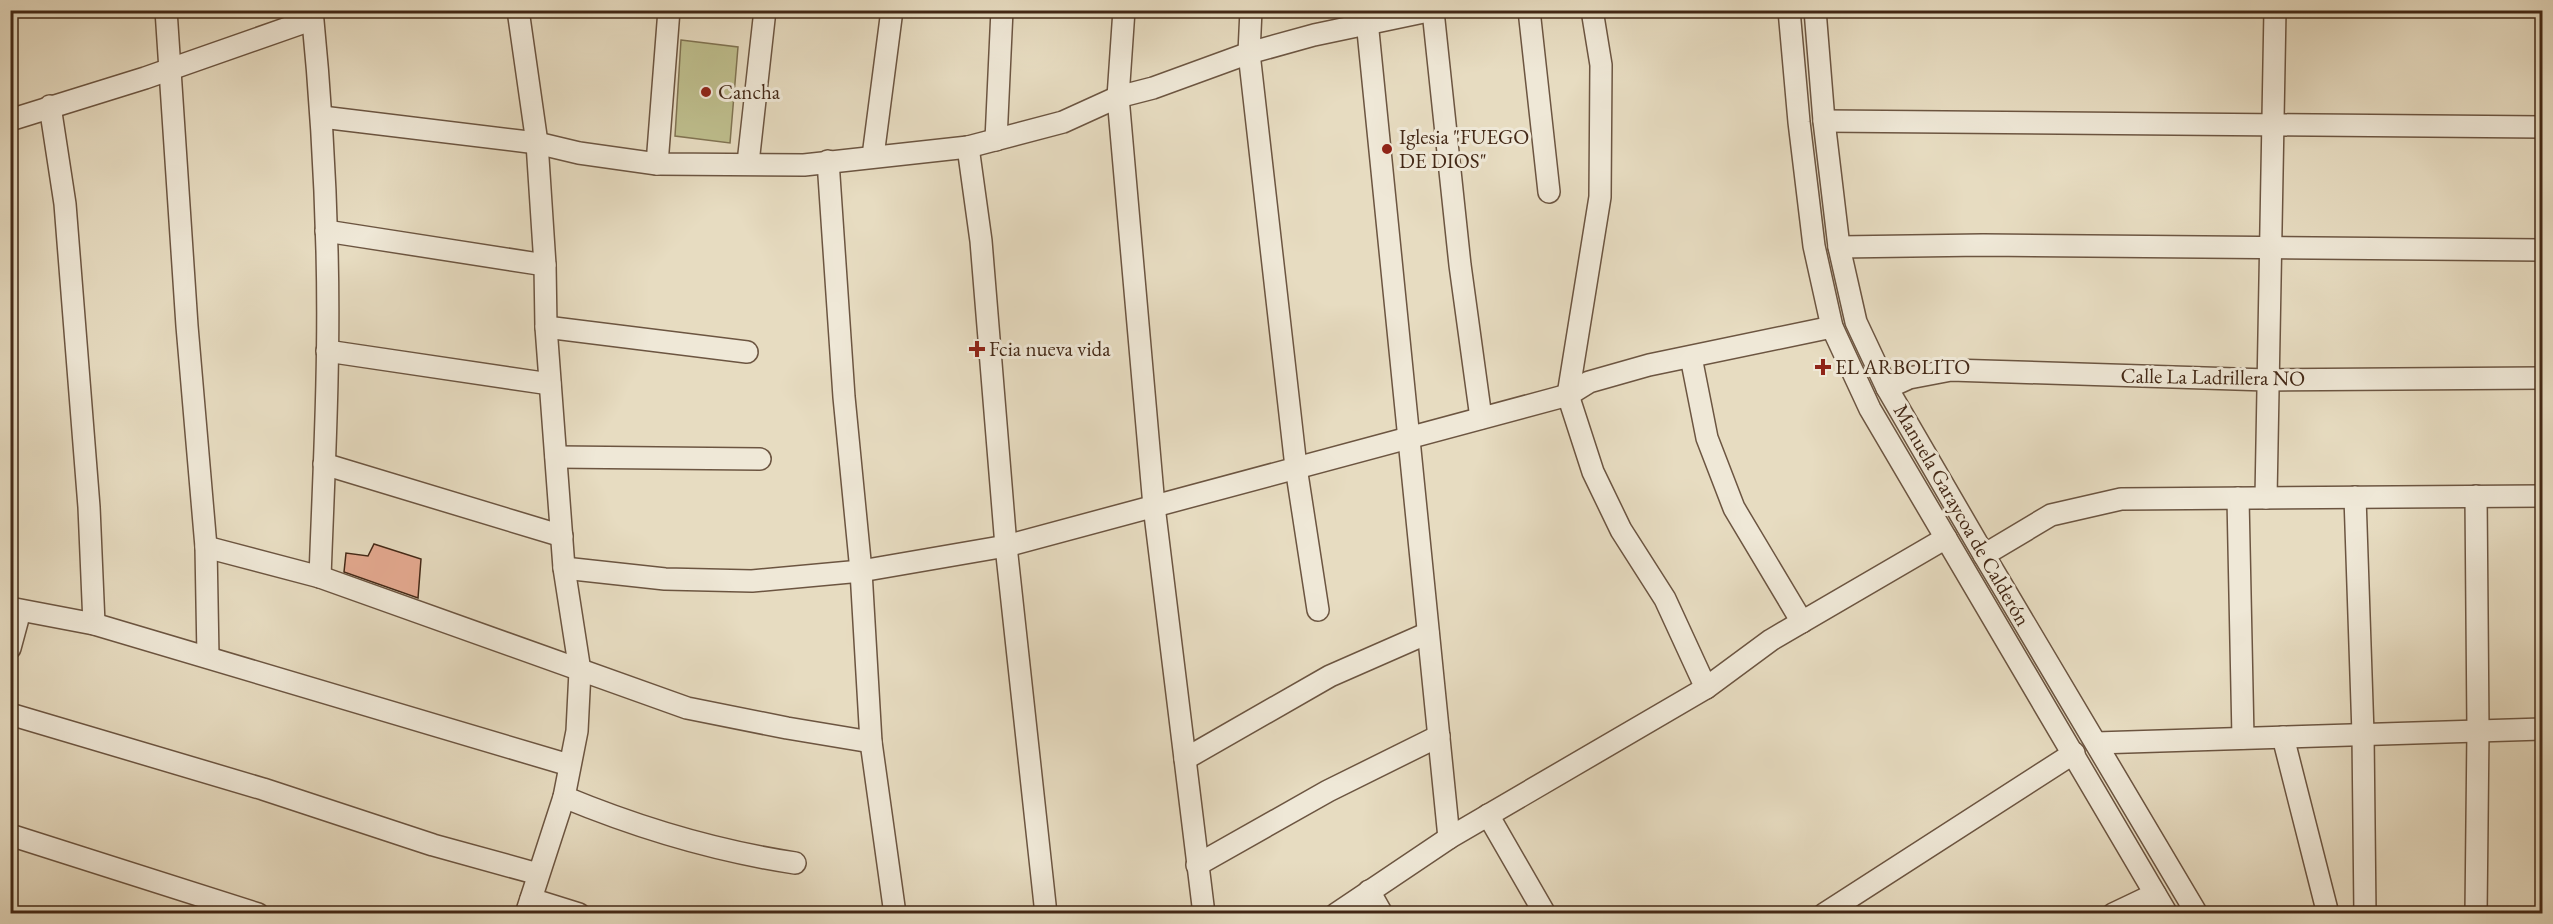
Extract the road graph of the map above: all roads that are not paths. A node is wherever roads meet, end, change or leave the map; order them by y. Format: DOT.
graph roads {
  1 [pos="166,10"];
  2 [pos="311,10"];
  3 [pos="518,10"];
  4 [pos="669,10"];
  5 [pos="765,10"];
  6 [pos="892,10"];
  7 [pos="1002,10"];
  8 [pos="1124,10"];
  9 [pos="1251,10"];
  10 [pos="1433,10"];
  11 [pos="1529,10"];
  12 [pos="1592,10"];
  13 [pos="1789,10"];
  14 [pos="1815,10"];
  15 [pos="2275,10"];
  16 [pos="1366,17"];
  17 [pos="1249,53"];
  18 [pos="170,68"];
  19 [pos="1118,97"];
  20 [pos="50,106"];
  21 [pos="322,117"];
  22 [pos="10,120"];
  23 [pos="1824,121"];
  24 [pos="2271,124"];
  25 [pos="2542,127"];
  26 [pos="996,140"];
  27 [pos="537,142"];
  28 [pos="968,147"];
  29 [pos="873,156"];
  30 [pos="828,161"];
  31 [pos="748,163"];
  32 [pos="657,164"];
  33 [pos="1549,192"];
  34 [pos="326,231"];
  35 [pos="1839,247"];
  36 [pos="2269,247"];
  37 [pos="2542,250"];
  38 [pos="545,265"];
  39 [pos="546,327"];
  40 [pos="1832,327"];
  41 [pos="327,351"];
  42 [pos="747,352"];
  43 [pos="1691,357"];
  44 [pos="2542,378"];
  45 [pos="2266,380"];
  46 [pos="550,384"];
  47 [pos="1887,387"];
  48 [pos="1568,395"];
  49 [pos="1481,417"];
  50 [pos="1409,436"];
  51 [pos="556,457"];
  52 [pos="760,459"];
  53 [pos="324,464"];
  54 [pos="1296,467"];
  55 [pos="2476,496"];
  56 [pos="2542,496"];
  57 [pos="2355,497"];
  58 [pos="2238,498"];
  59 [pos="2266,498"];
  60 [pos="1154,506"];
  61 [pos="562,537"];
  62 [pos="1946,538"];
  63 [pos="1006,546"];
  64 [pos="206,547"];
  65 [pos="1984,555"];
  66 [pos="564,568"];
  67 [pos="861,571"];
  68 [pos="320,577"];
  69 [pos="15,609"];
  70 [pos="1318,610"];
  71 [pos="1802,622"];
  72 [pos="94,624"];
  73 [pos="1428,633"];
  74 [pos="10,648"];
  75 [pos="208,657"];
  76 [pos="580,671"];
  77 [pos="1706,688"];
  78 [pos="10,714"];
  79 [pos="2542,729"];
  80 [pos="2478,730"];
  81 [pos="2363,734"];
  82 [pos="1439,736"];
  83 [pos="2283,736"];
  84 [pos="2242,738"];
  85 [pos="871,742"];
  86 [pos="2096,743"];
  87 [pos="2074,753"];
  88 [pos="1185,759"];
  89 [pos="569,765"];
  90 [pos="564,797"];
  91 [pos="1488,815"];
  92 [pos="10,835"];
  93 [pos="1449,838"];
  94 [pos="795,863"];
  95 [pos="1197,865"];
  96 [pos="538,874"];
  97 [pos="1369,891"];
  98 [pos="2155,894"];
  99 [pos="529,906"];
  100 [pos="232,910"];
  101 [pos="258,914"];
  102 [pos="579,914"];
  103 [pos="895,914"];
  104 [pos="1046,914"];
  105 [pos="1204,914"];
  106 [pos="1335,914"];
  107 [pos="1382,914"];
  108 [pos="1545,914"];
  109 [pos="1824,914"];
  110 [pos="2113,914"];
  111 [pos="2167,914"];
  112 [pos="2197,914"];
  113 [pos="2328,914"];
  114 [pos="2365,914"];
  115 [pos="2476,914"];
  1 -- 18 [label="street"];
  2 -- 18 [label="street"];
  2 -- 21 [label="street"];
  3 -- 27 [label="street"];
  4 -- 32 [label="street"];
  5 -- 31 [label="street"];
  6 -- 29 [label="street"];
  7 -- 26 [label="street"];
  8 -- 19 [label="street"];
  9 -- 17 [label="street"];
  10 -- 16 [label="street"];
  10 -- 49 [label="street"];
  11 -- 33 [label="street"];
  12 -- 48 [label="street"];
  13 -- 40 [label="street, Manuela Garaycoa de Calderón"];
  14 -- 23 [label="street, Manuela Garaycoa de Calderón"];
  15 -- 24 [label="street"];
  16 -- 17 [label="street"];
  16 -- 50 [label="street"];
  17 -- 19 [label="street"];
  17 -- 54 [label="street"];
  18 -- 20 [label="street"];
  18 -- 64 [label="street"];
  19 -- 26 [label="street"];
  19 -- 60 [label="street"];
  20 -- 22 [label="street"];
  20 -- 72 [label="street"];
  21 -- 27 [label="street"];
  21 -- 34 [label="street"];
  23 -- 24 [label="street"];
  23 -- 35 [label="street, Manuela Garaycoa de Calderón"];
  24 -- 25 [label="street"];
  24 -- 36 [label="street"];
  26 -- 28 [label="street"];
  27 -- 32 [label="street"];
  27 -- 38 [label="street"];
  28 -- 29 [label="street"];
  28 -- 63 [label="street"];
  29 -- 30 [label="street"];
  30 -- 31 [label="street"];
  30 -- 67 [label="street"];
  31 -- 32 [label="street"];
  34 -- 38 [label="street"];
  34 -- 41 [label="street"];
  35 -- 36 [label="street"];
  35 -- 47 [label="street, Manuela Garaycoa de Calderón"];
  36 -- 37 [label="street"];
  36 -- 45 [label="street"];
  38 -- 39 [label="street"];
  39 -- 42 [label="street"];
  39 -- 46 [label="street"];
  40 -- 43 [label="street"];
  40 -- 62 [label="street, Manuela Garaycoa de Calderón"];
  41 -- 46 [label="street"];
  41 -- 53 [label="street"];
  43 -- 48 [label="street"];
  43 -- 71 [label="street"];
  44 -- 45 [label="street, Calle La Ladrillera NO"];
  45 -- 47 [label="street, Calle La Ladrillera NO"];
  45 -- 59 [label="street"];
  46 -- 51 [label="street"];
  47 -- 65 [label="street, Manuela Garaycoa de Calderón"];
  48 -- 49 [label="street"];
  48 -- 77 [label="street"];
  49 -- 50 [label="street"];
  50 -- 54 [label="street"];
  50 -- 73 [label="street"];
  51 -- 52 [label="street"];
  51 -- 61 [label="street"];
  53 -- 61 [label="street"];
  53 -- 68 [label="street"];
  54 -- 60 [label="street"];
  54 -- 70 [label="street"];
  55 -- 56 [label="street"];
  55 -- 57 [label="street"];
  55 -- 80 [label="street"];
  57 -- 59 [label="street"];
  57 -- 81 [label="street"];
  58 -- 59 [label="street"];
  58 -- 65 [label="street"];
  58 -- 84 [label="street"];
  60 -- 63 [label="street"];
  60 -- 88 [label="street"];
  61 -- 66 [label="street"];
  62 -- 71 [label="street"];
  62 -- 87 [label="street, Manuela Garaycoa de Calderón"];
  63 -- 67 [label="street"];
  63 -- 104 [label="street"];
  64 -- 68 [label="street"];
  64 -- 75 [label="street"];
  65 -- 86 [label="street, Manuela Garaycoa de Calderón"];
  66 -- 67 [label="street"];
  66 -- 76 [label="street"];
  67 -- 85 [label="street"];
  68 -- 76 [label="street"];
  69 -- 72 [label="street"];
  69 -- 74 [label="street"];
  71 -- 77 [label="street"];
  72 -- 75 [label="street"];
  73 -- 82 [label="street"];
  73 -- 88 [label="street"];
  75 -- 89 [label="street"];
  76 -- 85 [label="street"];
  76 -- 89 [label="street"];
  77 -- 91 [label="street"];
  78 -- 96 [label="street"];
  79 -- 80 [label="street"];
  80 -- 81 [label="street"];
  80 -- 115 [label="street"];
  81 -- 83 [label="street"];
  81 -- 114 [label="street"];
  82 -- 93 [label="street"];
  82 -- 95 [label="street"];
  83 -- 84 [label="street"];
  83 -- 113 [label="street"];
  84 -- 86 [label="street"];
  85 -- 103 [label="street"];
  86 -- 112 [label="street, Manuela Garaycoa de Calderón"];
  87 -- 98 [label="street, Manuela Garaycoa de Calderón"];
  87 -- 109 [label="street"];
  88 -- 95 [label="street"];
  89 -- 90 [label="street"];
  90 -- 94 [label="street"];
  90 -- 96 [label="street"];
  91 -- 93 [label="street"];
  91 -- 108 [label="street"];
  92 -- 100 [label="street"];
  93 -- 97 [label="street"];
  95 -- 105 [label="street"];
  96 -- 99 [label="street"];
  97 -- 106 [label="street"];
  97 -- 107 [label="street"];
  98 -- 110 [label="street"];
  98 -- 111 [label="street, Manuela Garaycoa de Calderón"];
  99 -- 102 [label="street"];
  100 -- 101 [label="street"];
}
